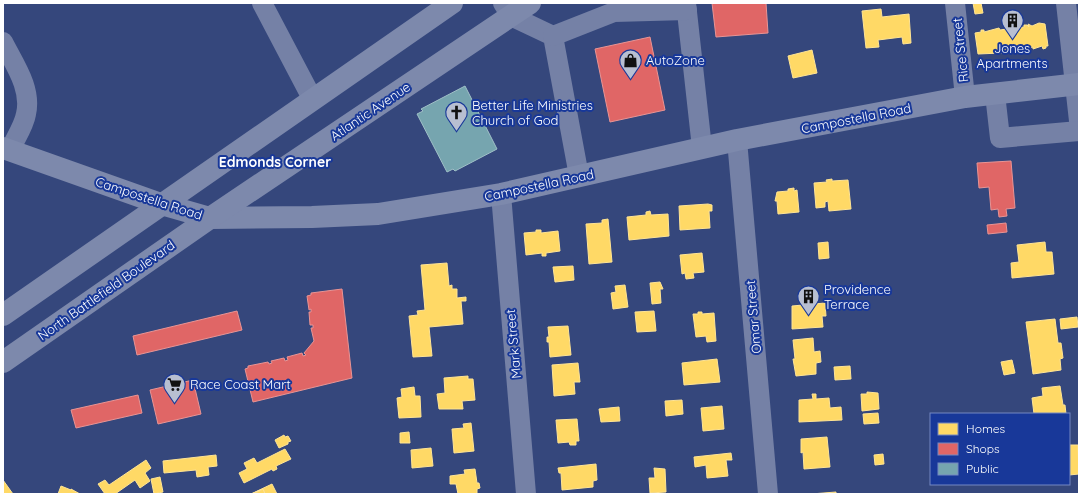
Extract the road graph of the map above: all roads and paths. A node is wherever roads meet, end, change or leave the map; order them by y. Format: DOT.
graph roads {
  1 [pos="262,3"];
  2 [pos="452,3"];
  3 [pos="530,3"];
  4 [pos="955,3"];
  5 [pos="1066,3"];
  6 [pos="686,7"];
  7 [pos="507,9"];
  8 [pos="553,36"];
  9 [pos="3,42"];
  10 [pos="1077,84"];
  11 [pos="995,94"];
  12 [pos="965,97"];
  13 [pos="313,100"];
  14 [pos="1079,121"];
  15 [pos="1079,131"];
  16 [pos="737,140"];
  17 [pos="702,148"];
  18 [pos="6,149"];
  19 [pos="579,176"];
  20 [pos="501,194"];
  21 [pos="160,204"];
  22 [pos="210,218"];
  23 [pos="3,315"];
  24 [pos="3,362"];
  25 [pos="526,494"];
  26 [pos="768,494"];
  1 -- 13 [label="street"];
  2 -- 13 [label="main road"];
  3 -- 7 [label="main road, Atlantic Avenue"];
  4 -- 12 [label="street, Rice Street"];
  5 -- 10 [label="street"];
  6 -- 8 [label="street"];
  6 -- 17 [label="street"];
  7 -- 8 [label="street"];
  7 -- 22 [label="main road, Atlantic Avenue"];
  8 -- 19 [label="street"];
  9 -- 18 [label="street"];
  10 -- 11 [label="main road, Campostella Road"];
  10 -- 14 [label="street"];
  11 -- 12 [label="main road, Campostella Road"];
  11 -- 15 [label="street"];
  12 -- 16 [label="main road, Campostella Road"];
  13 -- 21 [label="main road"];
  16 -- 17 [label="main road, Campostella Road"];
  16 -- 26 [label="street, Omar Street"];
  17 -- 19 [label="main road, Campostella Road"];
  18 -- 21 [label="main road, Campostella Road"];
  19 -- 20 [label="main road, Campostella Road"];
  20 -- 22 [label="main road, Campostella Road"];
  20 -- 25 [label="street, Mark Street"];
  21 -- 22 [label="main road, Campostella Road"];
  21 -- 23 [label="main road"];
  22 -- 24 [label="main road, North Battlefield Boulevard"];
}
